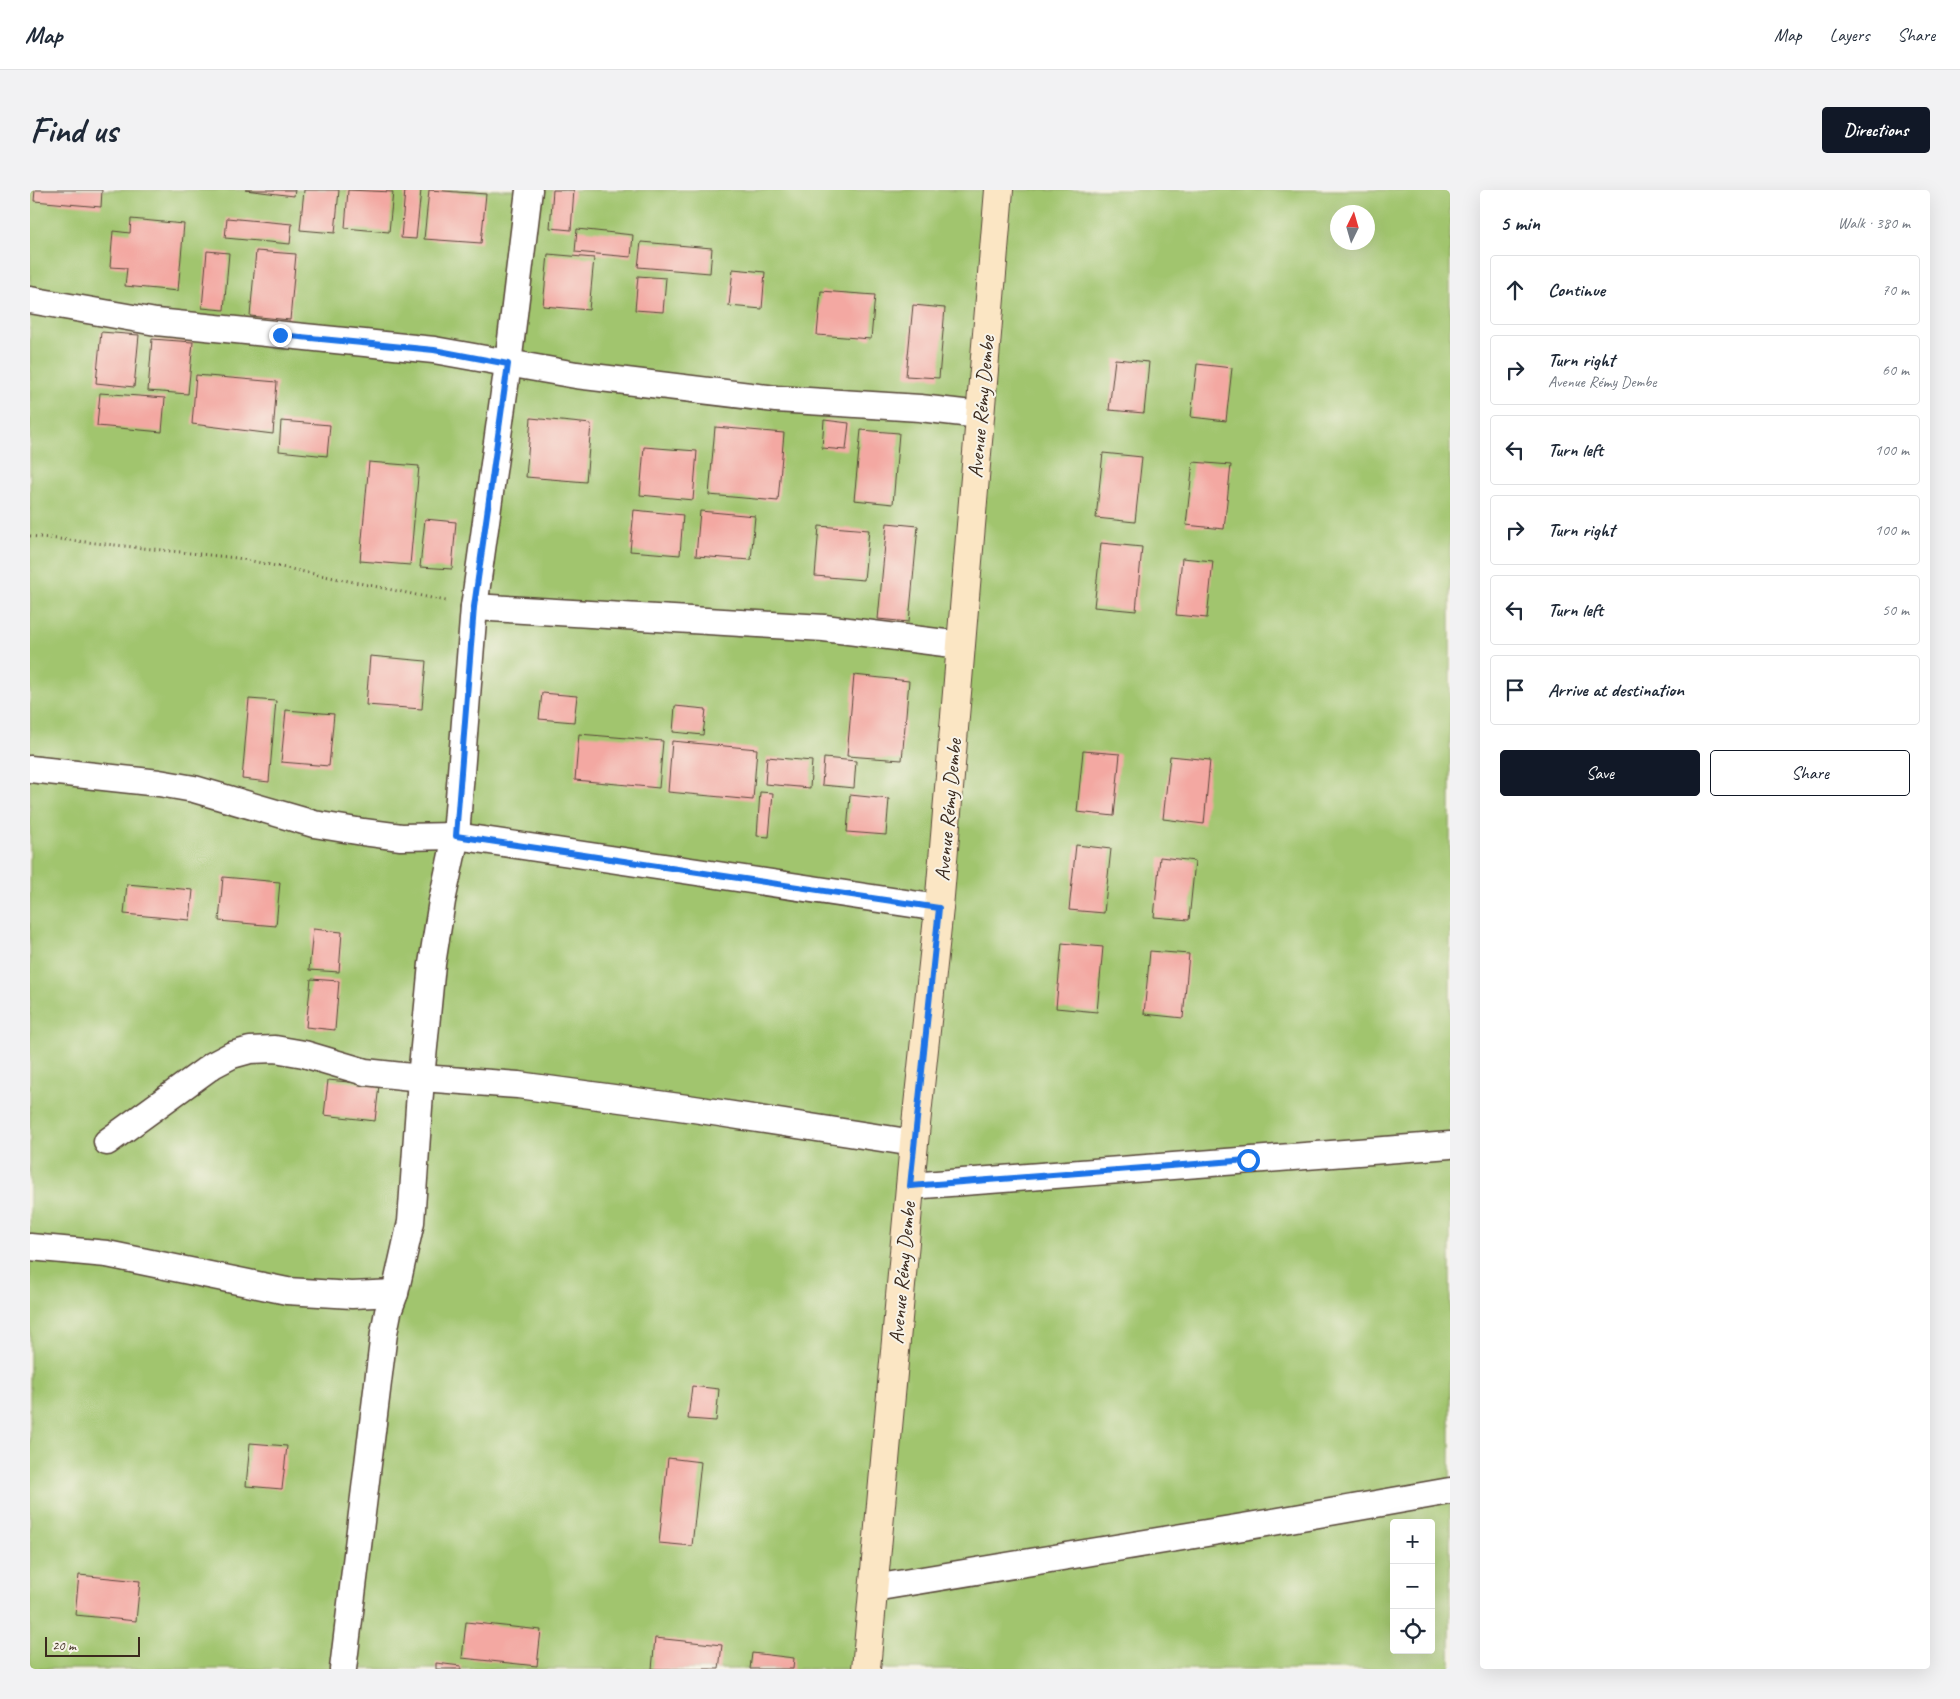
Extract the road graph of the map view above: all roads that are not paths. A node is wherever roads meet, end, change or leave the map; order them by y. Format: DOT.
graph roads {
  1 [pos="529,190"];
  2 [pos="998,190"];
  3 [pos="30,300"];
  4 [pos="508,364"];
  5 [pos="980,415"];
  6 [pos="474,607"];
  7 [pos="961,645"];
  8 [pos="30,769"];
  9 [pos="456,836"];
  10 [pos="939,908"];
  11 [pos="421,1078"];
  12 [pos="107,1142"];
  13 [pos="914,1143"];
  14 [pos="1450,1144"];
  15 [pos="910,1186"];
  16 [pos="30,1247"];
  17 [pos="395,1293"];
  18 [pos="1450,1491"];
  19 [pos="874,1588"];
  20 [pos="343,1669"];
  21 [pos="866,1669"];
  1 -- 4 [label="street"];
  2 -- 5 [label="street, Avenue Rémy Dembe"];
  3 -- 4 [label="street"];
  4 -- 5 [label="street"];
  4 -- 6 [label="street"];
  5 -- 7 [label="street, Avenue Rémy Dembe"];
  6 -- 7 [label="street"];
  6 -- 9 [label="street"];
  7 -- 10 [label="street, Avenue Rémy Dembe"];
  8 -- 9 [label="street"];
  9 -- 10 [label="street"];
  9 -- 11 [label="street"];
  10 -- 13 [label="street, Avenue Rémy Dembe"];
  11 -- 12 [label="street"];
  11 -- 13 [label="street"];
  11 -- 17 [label="street"];
  13 -- 15 [label="street, Avenue Rémy Dembe"];
  14 -- 15 [label="street"];
  15 -- 19 [label="street, Avenue Rémy Dembe"];
  16 -- 17 [label="street"];
  17 -- 20 [label="street"];
  18 -- 19 [label="street"];
  19 -- 21 [label="street, Avenue Rémy Dembe"];
}
